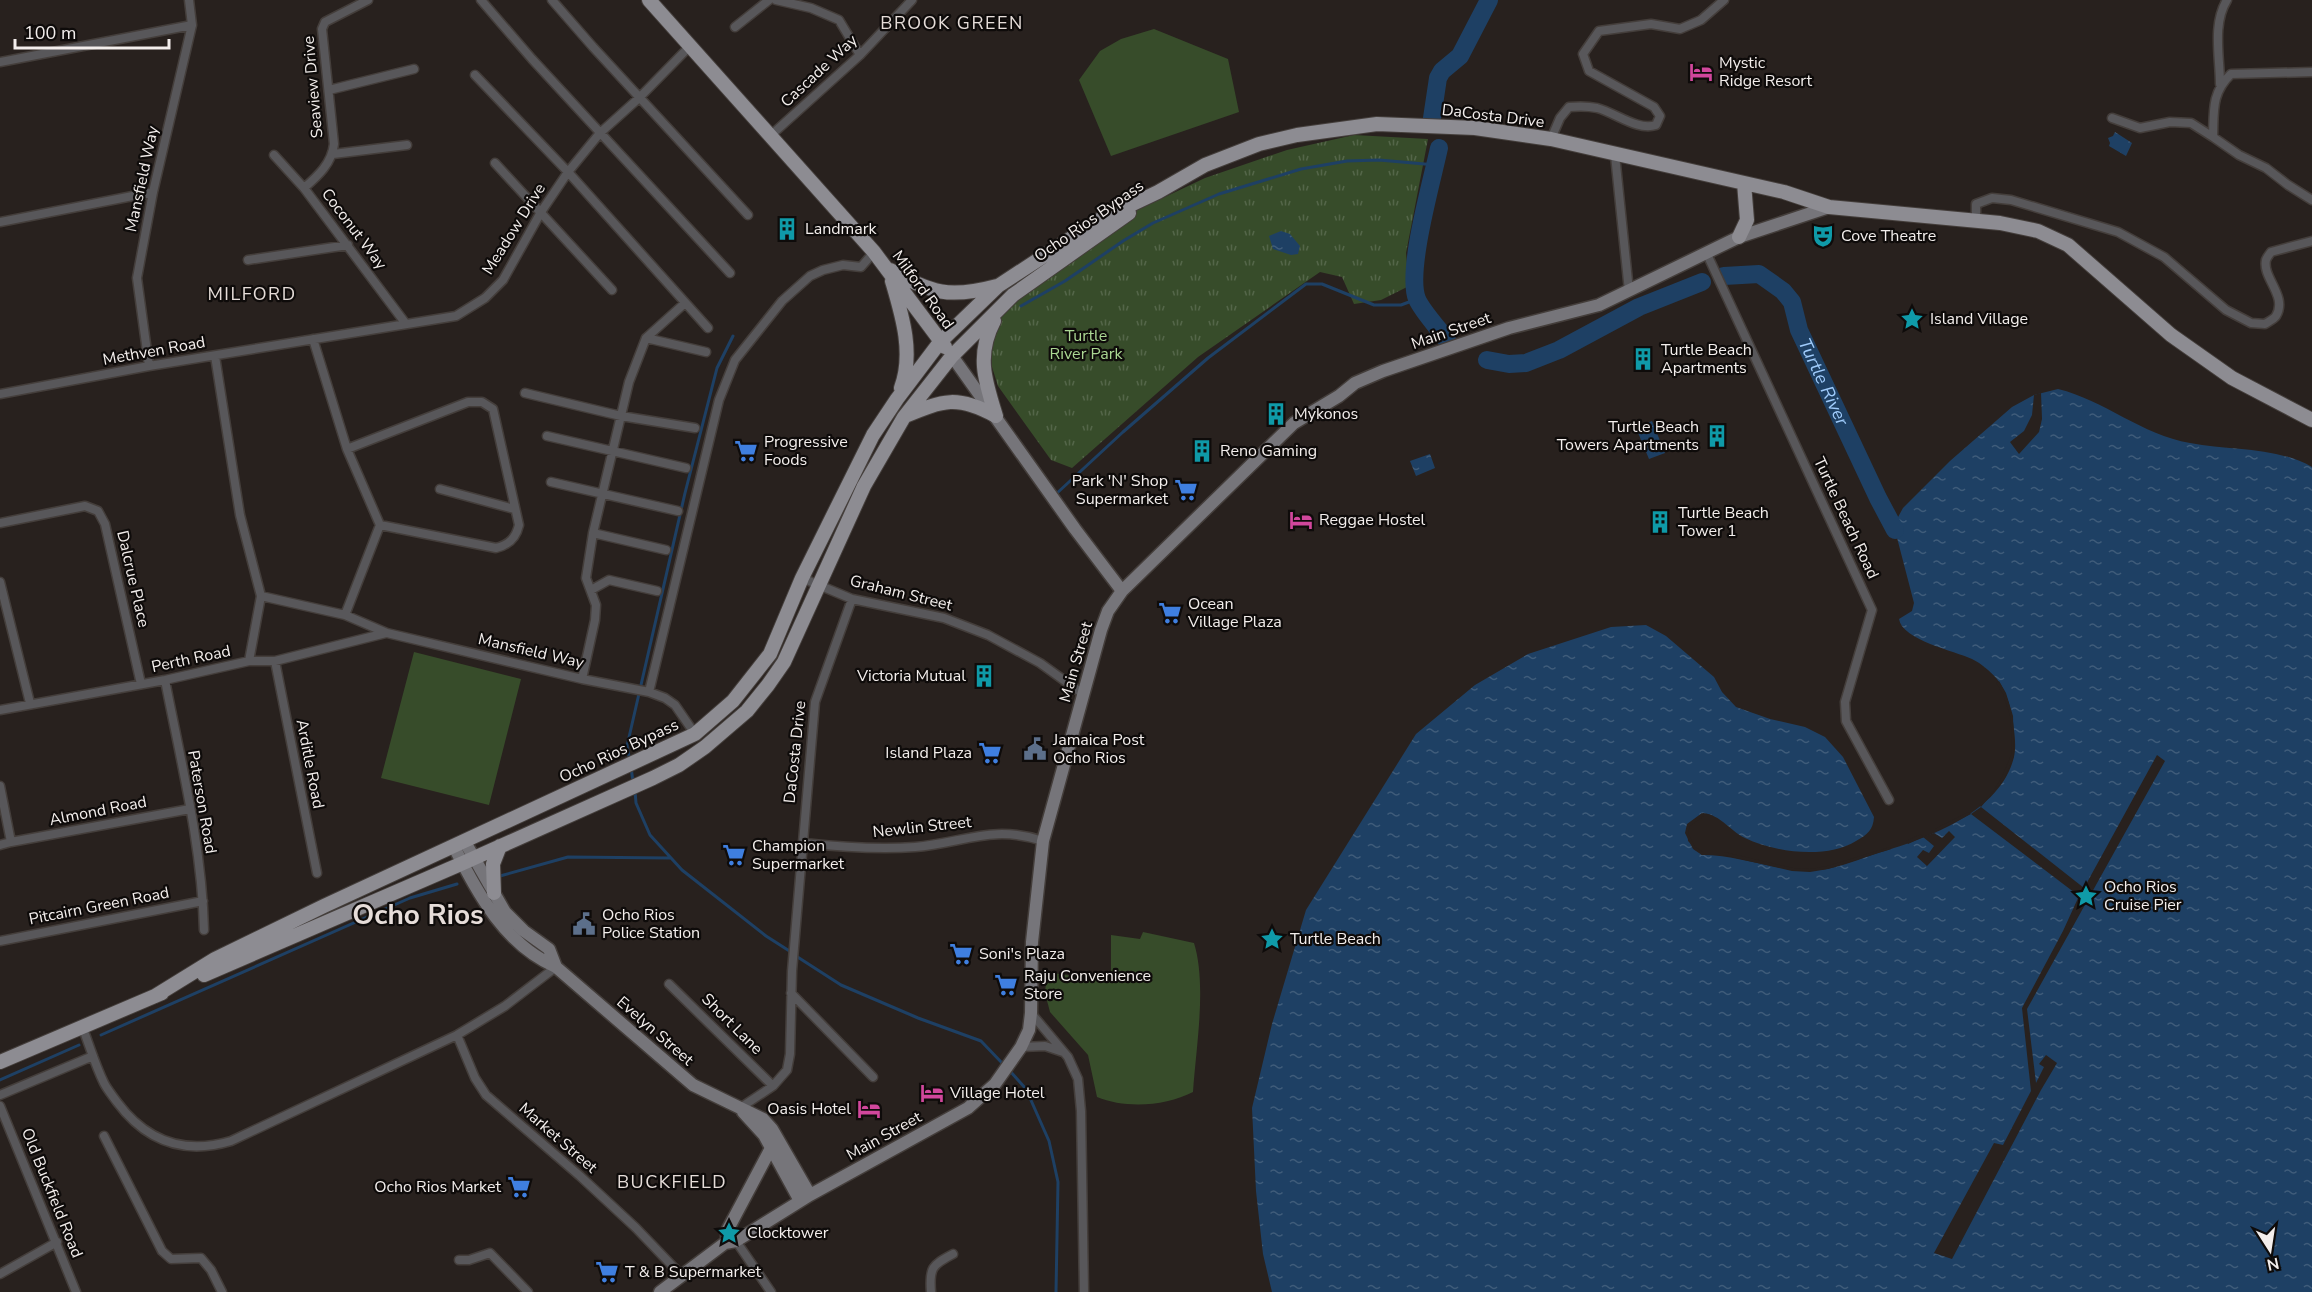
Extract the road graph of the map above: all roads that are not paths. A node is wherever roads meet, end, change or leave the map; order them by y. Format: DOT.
graph roads {
  1 [pos="189,0"];
  2 [pos="368,0"];
  3 [pos="481,0"];
  4 [pos="552,0"];
  5 [pos="649,0"];
  6 [pos="769,0"];
  7 [pos="776,0"];
  8 [pos="912,0"];
  9 [pos="1724,0"];
  10 [pos="2227,0"];
  11 [pos="813,4"];
  12 [pos="192,25"];
  13 [pos="735,27"];
  14 [pos="690,46"];
  15 [pos="860,55"];
  16 [pos="0,62"];
  17 [pos="414,69"];
  18 [pos="2312,72"];
  19 [pos="475,75"];
  20 [pos="2220,84"];
  21 [pos="329,90"];
  22 [pos="639,98"];
  23 [pos="2112,118"];
  24 [pos="600,133"];
  25 [pos="769,137"];
  26 [pos="2213,137"];
  27 [pos="1551,139"];
  28 [pos="407,145"];
  29 [pos="333,154"];
  30 [pos="274,155"];
  31 [pos="1615,155"];
  32 [pos="495,163"];
  33 [pos="568,172"];
  34 [pos="1744,183"];
  35 [pos="304,188"];
  36 [pos="153,192"];
  37 [pos="1158,192"];
  38 [pos="2312,200"];
  39 [pos="1829,207"];
  40 [pos="541,212"];
  41 [pos="748,215"];
  42 [pos="1976,221"];
  43 [pos="0,222"];
  44 [pos="1739,237"];
  45 [pos="2312,241"];
  46 [pos="348,245"];
  47 [pos="874,252"];
  48 [pos="1706,252"];
  49 [pos="248,260"];
  50 [pos="888,269"];
  51 [pos="730,273"];
  52 [pos="998,286"];
  53 [pos="612,291"];
  54 [pos="1629,291"];
  55 [pos="1013,295"];
  56 [pos="685,303"];
  57 [pos="406,324"];
  58 [pos="708,328"];
  59 [pos="646,338"];
  60 [pos="313,339"];
  61 [pos="940,342"];
  62 [pos="706,352"];
  63 [pos="215,356"];
  64 [pos="952,356"];
  65 [pos="149,366"];
  66 [pos="525,393"];
  67 [pos="0,394"];
  68 [pos="897,399"];
  69 [pos="621,416"];
  70 [pos="996,416"];
  71 [pos="904,417"];
  72 [pos="2312,420"];
  73 [pos="695,428"];
  74 [pos="547,436"];
  75 [pos="347,448"];
  76 [pos="613,451"];
  77 [pos="686,468"];
  78 [pos="551,482"];
  79 [pos="440,489"];
  80 [pos="603,493"];
  81 [pos="514,508"];
  82 [pos="678,511"];
  83 [pos="0,523"];
  84 [pos="380,525"];
  85 [pos="593,533"];
  86 [pos="666,550"];
  87 [pos="802,578"];
  88 [pos="0,582"];
  89 [pos="819,585"];
  90 [pos="591,590"];
  91 [pos="657,591"];
  92 [pos="1122,591"];
  93 [pos="261,596"];
  94 [pos="852,598"];
  95 [pos="345,615"];
  96 [pos="387,633"];
  97 [pos="275,660"];
  98 [pos="249,662"];
  99 [pos="582,679"];
  100 [pos="165,680"];
  101 [pos="141,684"];
  102 [pos="645,692"];
  103 [pos="1083,694"];
  104 [pos="30,704"];
  105 [pos="0,710"];
  106 [pos="696,734"];
  107 [pos="0,786"];
  108 [pos="1889,800"];
  109 [pos="190,809"];
  110 [pos="4,824"];
  111 [pos="11,842"];
  112 [pos="1043,842"];
  113 [pos="803,843"];
  114 [pos="460,844"];
  115 [pos="0,845"];
  116 [pos="500,846"];
  117 [pos="468,861"];
  118 [pos="316,873"];
  119 [pos="494,893"];
  120 [pos="203,901"];
  121 [pos="204,930"];
  122 [pos="0,941"];
  123 [pos="556,967"];
  124 [pos="669,984"];
  125 [pos="791,993"];
  126 [pos="154,996"];
  127 [pos="1031,1013"];
  128 [pos="82,1026"];
  129 [pos="457,1035"];
  130 [pos="1019,1051"];
  131 [pos="1064,1053"];
  132 [pos="93,1056"];
  133 [pos="0,1062"];
  134 [pos="873,1077"];
  135 [pos="773,1086"];
  136 [pos="0,1095"];
  137 [pos="0,1106"];
  138 [pos="740,1108"];
  139 [pos="104,1136"];
  140 [pos="771,1148"];
  141 [pos="805,1198"];
  142 [pos="57,1242"];
  143 [pos="732,1242"];
  144 [pos="953,1254"];
  145 [pos="459,1260"];
  146 [pos="0,1274"];
  147 [pos="683,1276"];
  148 [pos="72,1291"];
  149 [pos="222,1292"];
  150 [pos="528,1292"];
  151 [pos="660,1292"];
  152 [pos="771,1292"];
  153 [pos="931,1292"];
  154 [pos="1084,1292"];
  1 -- 12 [label="street, Mansfield Way"];
  2 -- 21 [label="street, Seaview Drive"];
  3 -- 24 [label="street"];
  4 -- 22 [label="street"];
  5 -- 14 [label="main road, Milford Road"];
  6 -- 13 [label="street"];
  7 -- 11 [label="street"];
  8 -- 15 [label="street, Cascade Way"];
  9 -- 27 [label="street"];
  10 -- 20 [label="street"];
  11 -- 15 [label="street"];
  12 -- 16 [label="street"];
  12 -- 36 [label="street, Mansfield Way"];
  14 -- 22 [label="street, Meadow Drive"];
  14 -- 25 [label="main road, Milford Road"];
  15 -- 25 [label="street, Cascade Way"];
  17 -- 21 [label="street"];
  18 -- 20 [label="street"];
  19 -- 33 [label="street"];
  20 -- 26 [label="street"];
  21 -- 29 [label="street, Seaview Drive"];
  22 -- 24 [label="street, Meadow Drive"];
  22 -- 41 [label="street"];
  23 -- 26 [label="street"];
  24 -- 33 [label="street, Meadow Drive"];
  24 -- 51 [label="street"];
  25 -- 47 [label="main road, Milford Road"];
  26 -- 38 [label="street"];
  27 -- 31 [label="main road, DaCosta Drive"];
  27 -- 37 [label="main road, DaCosta Drive"];
  28 -- 29 [label="street"];
  29 -- 35 [label="street, Seaview Drive"];
  30 -- 35 [label="street, Coconut Way"];
  31 -- 34 [label="main road, DaCosta Drive"];
  31 -- 54 [label="street"];
  32 -- 40 [label="street"];
  33 -- 40 [label="street, Meadow Drive"];
  33 -- 56 [label="street"];
  34 -- 39 [label="main road, DaCosta Drive"];
  34 -- 44 [label="main road"];
  35 -- 46 [label="street, Coconut Way"];
  36 -- 43 [label="street"];
  36 -- 65 [label="street, Mansfield Way"];
  37 -- 52 [label="main road, Ocho Rios Bypass"];
  37 -- 55 [label="main road, Ocho Rios Bypass"];
  39 -- 42 [label="main road, DaCosta Drive"];
  39 -- 44 [label="street, Main Street"];
  40 -- 53 [label="street"];
  40 -- 57 [label="street, Meadow Drive"];
  42 -- 45 [label="street"];
  42 -- 72 [label="main road, DaCosta Drive"];
  44 -- 48 [label="street, Main Street"];
  46 -- 49 [label="street"];
  46 -- 57 [label="street, Coconut Way"];
  47 -- 50 [label="main road, Milford Road"];
  47 -- 102 [label="street"];
  48 -- 54 [label="street, Main Street"];
  48 -- 108 [label="street, Turtle Beach Road"];
  50 -- 52 [label="main road"];
  50 -- 61 [label="main road, Milford Road"];
  50 -- 68 [label="main road"];
  52 -- 61 [label="main road, Ocho Rios Bypass"];
  54 -- 92 [label="street, Main Street"];
  55 -- 64 [label="main road, Ocho Rios Bypass"];
  55 -- 70 [label="main road"];
  56 -- 58 [label="street"];
  56 -- 59 [label="street"];
  57 -- 60 [label="street, Meadow Drive"];
  59 -- 62 [label="street"];
  59 -- 69 [label="street"];
  60 -- 63 [label="street, Methven Road"];
  60 -- 75 [label="street"];
  61 -- 64 [label="main road, Milford Road"];
  61 -- 68 [label="main road, Ocho Rios Bypass"];
  63 -- 65 [label="street, Methven Road"];
  63 -- 93 [label="street"];
  64 -- 70 [label="street, Milford Road"];
  64 -- 71 [label="main road, Ocho Rios Bypass"];
  65 -- 67 [label="street, Methven Road"];
  66 -- 69 [label="street"];
  68 -- 87 [label="main road, Ocho Rios Bypass"];
  69 -- 73 [label="street"];
  69 -- 76 [label="street"];
  70 -- 71 [label="main road"];
  70 -- 92 [label="street, Milford Road"];
  71 -- 89 [label="main road, Ocho Rios Bypass"];
  74 -- 76 [label="street"];
  75 -- 81 [label="street"];
  75 -- 84 [label="street"];
  76 -- 77 [label="street"];
  76 -- 80 [label="street"];
  78 -- 80 [label="street"];
  79 -- 81 [label="street"];
  80 -- 82 [label="street"];
  80 -- 85 [label="street"];
  81 -- 84 [label="street"];
  83 -- 101 [label="street, Dalcrue Place"];
  84 -- 95 [label="street"];
  85 -- 86 [label="street"];
  85 -- 90 [label="street"];
  87 -- 89 [label="street, Graham Street"];
  87 -- 106 [label="main road, Ocho Rios Bypass"];
  88 -- 104 [label="street"];
  89 -- 94 [label="street, Graham Street"];
  89 -- 116 [label="main road, Ocho Rios Bypass"];
  90 -- 91 [label="street"];
  90 -- 99 [label="street"];
  92 -- 103 [label="street, Main Street"];
  93 -- 95 [label="street, Mansfield Way"];
  93 -- 98 [label="street"];
  94 -- 103 [label="street, Graham Street"];
  94 -- 113 [label="street, DaCosta Drive"];
  95 -- 96 [label="street, Mansfield Way"];
  96 -- 97 [label="street, Perth Road"];
  96 -- 99 [label="street, Mansfield Way"];
  97 -- 98 [label="street, Perth Road"];
  97 -- 118 [label="street, Arditle Road"];
  98 -- 100 [label="street, Perth Road"];
  99 -- 102 [label="street, Mansfield Way"];
  100 -- 101 [label="street, Perth Road"];
  100 -- 109 [label="street, Paterson Road"];
  101 -- 104 [label="street, Perth Road"];
  102 -- 106 [label="street, Mansfield Way"];
  103 -- 112 [label="street, Main Street"];
  104 -- 105 [label="street, Perth Road"];
  106 -- 114 [label="main road, Ocho Rios Bypass"];
  107 -- 110 [label="street"];
  109 -- 111 [label="street, Almond Road"];
  109 -- 120 [label="street, Paterson Road"];
  110 -- 111 [label="street"];
  111 -- 115 [label="street, Almond Road"];
  112 -- 113 [label="street, Newlin Street"];
  112 -- 127 [label="street, Main Street"];
  113 -- 125 [label="street"];
  114 -- 117 [label="street, Evelyn Street"];
  114 -- 126 [label="main road, Ocho Rios Bypass"];
  116 -- 117 [label="main road, Ocho Rios Bypass"];
  116 -- 119 [label="main road"];
  117 -- 119 [label="street, Evelyn Street"];
  117 -- 123 [label="street, Evelyn Street"];
  117 -- 126 [label="main road, Ocho Rios Bypass"];
  119 -- 123 [label="street, Evelyn Street"];
  120 -- 121 [label="street, Paterson Road"];
  120 -- 122 [label="street, Pitcairn Green Road"];
  123 -- 129 [label="street"];
  123 -- 138 [label="street, Evelyn Street"];
  124 -- 135 [label="street, Short Lane"];
  125 -- 134 [label="street"];
  125 -- 135 [label="street"];
  126 -- 128 [label="main road"];
  127 -- 130 [label="street, Main Street"];
  127 -- 131 [label="street"];
  128 -- 132 [label="street"];
  128 -- 133 [label="main road"];
  129 -- 132 [label="street"];
  129 -- 147 [label="street, Market Street"];
  130 -- 131 [label="street"];
  130 -- 141 [label="street, Main Street"];
  131 -- 154 [label="street"];
  132 -- 136 [label="street"];
  135 -- 138 [label="street"];
  137 -- 142 [label="street, Old Buckfield Road"];
  138 -- 140 [label="street, Evelyn Street"];
  138 -- 141 [label="street, Evelyn Street"];
  139 -- 149 [label="street"];
  140 -- 141 [label="street, Evelyn Street"];
  140 -- 143 [label="street"];
  141 -- 143 [label="street, Main Street"];
  142 -- 146 [label="street"];
  142 -- 148 [label="street, Old Buckfield Road"];
  143 -- 147 [label="street, Main Street"];
  143 -- 152 [label="street"];
  144 -- 153 [label="street"];
  145 -- 150 [label="street"];
  147 -- 151 [label="street, Main Street"];
}
